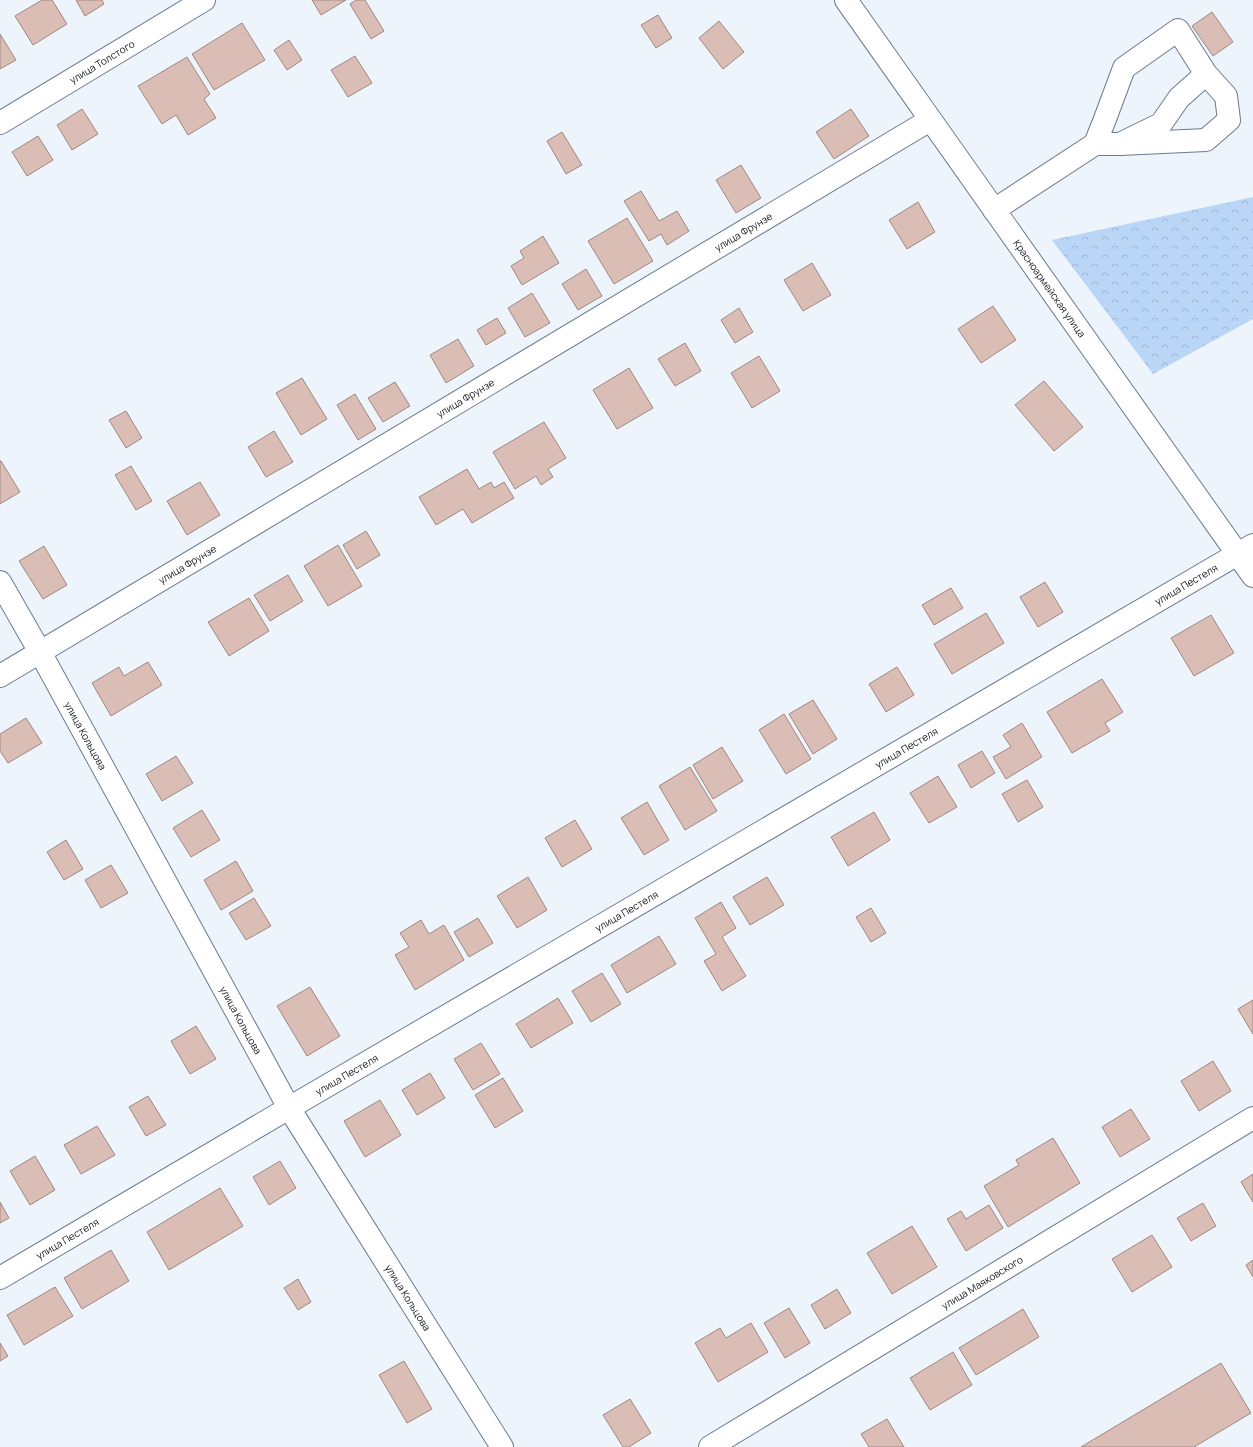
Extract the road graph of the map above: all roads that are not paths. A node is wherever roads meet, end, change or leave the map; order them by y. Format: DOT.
graph roads {
  1 [pos="204,0"];
  2 [pos="846,0"];
  3 [pos="1206,74"];
  4 [pos="930,120"];
  5 [pos="0,123"];
  6 [pos="1095,144"];
  7 [pos="1120,144"];
  8 [pos="994,210"];
  9 [pos="1245,550"];
  10 [pos="1253,576"];
  11 [pos="0,582"];
  12 [pos="40,652"];
  13 [pos="0,676"];
  14 [pos="289,1108"];
  15 [pos="1253,1118"];
  16 [pos="0,1278"];
  17 [pos="502,1447"];
  18 [pos="710,1447"];
  1 -- 5 [label="street, улица Толстого"];
  2 -- 4 [label="street, Красноармейская улица"];
  3 -- 6 [label="street"];
  3 -- 7 [label="street"];
  3 -- 7 [label="street"];
  4 -- 8 [label="street, Красноармейская улица"];
  4 -- 12 [label="street, улица Фрунзе"];
  6 -- 7 [label="street"];
  6 -- 8 [label="street"];
  8 -- 9 [label="street, Красноармейская улица"];
  9 -- 10 [label="street, Красноармейская улица"];
  9 -- 14 [label="street, улица Пестеля"];
  11 -- 12 [label="street, улица Кольцова"];
  12 -- 13 [label="street, улица Фрунзе"];
  12 -- 14 [label="street, улица Кольцова"];
  14 -- 16 [label="street, улица Пестеля"];
  14 -- 17 [label="street, улица Кольцова"];
  15 -- 18 [label="street, улица Маяковского"];
}
